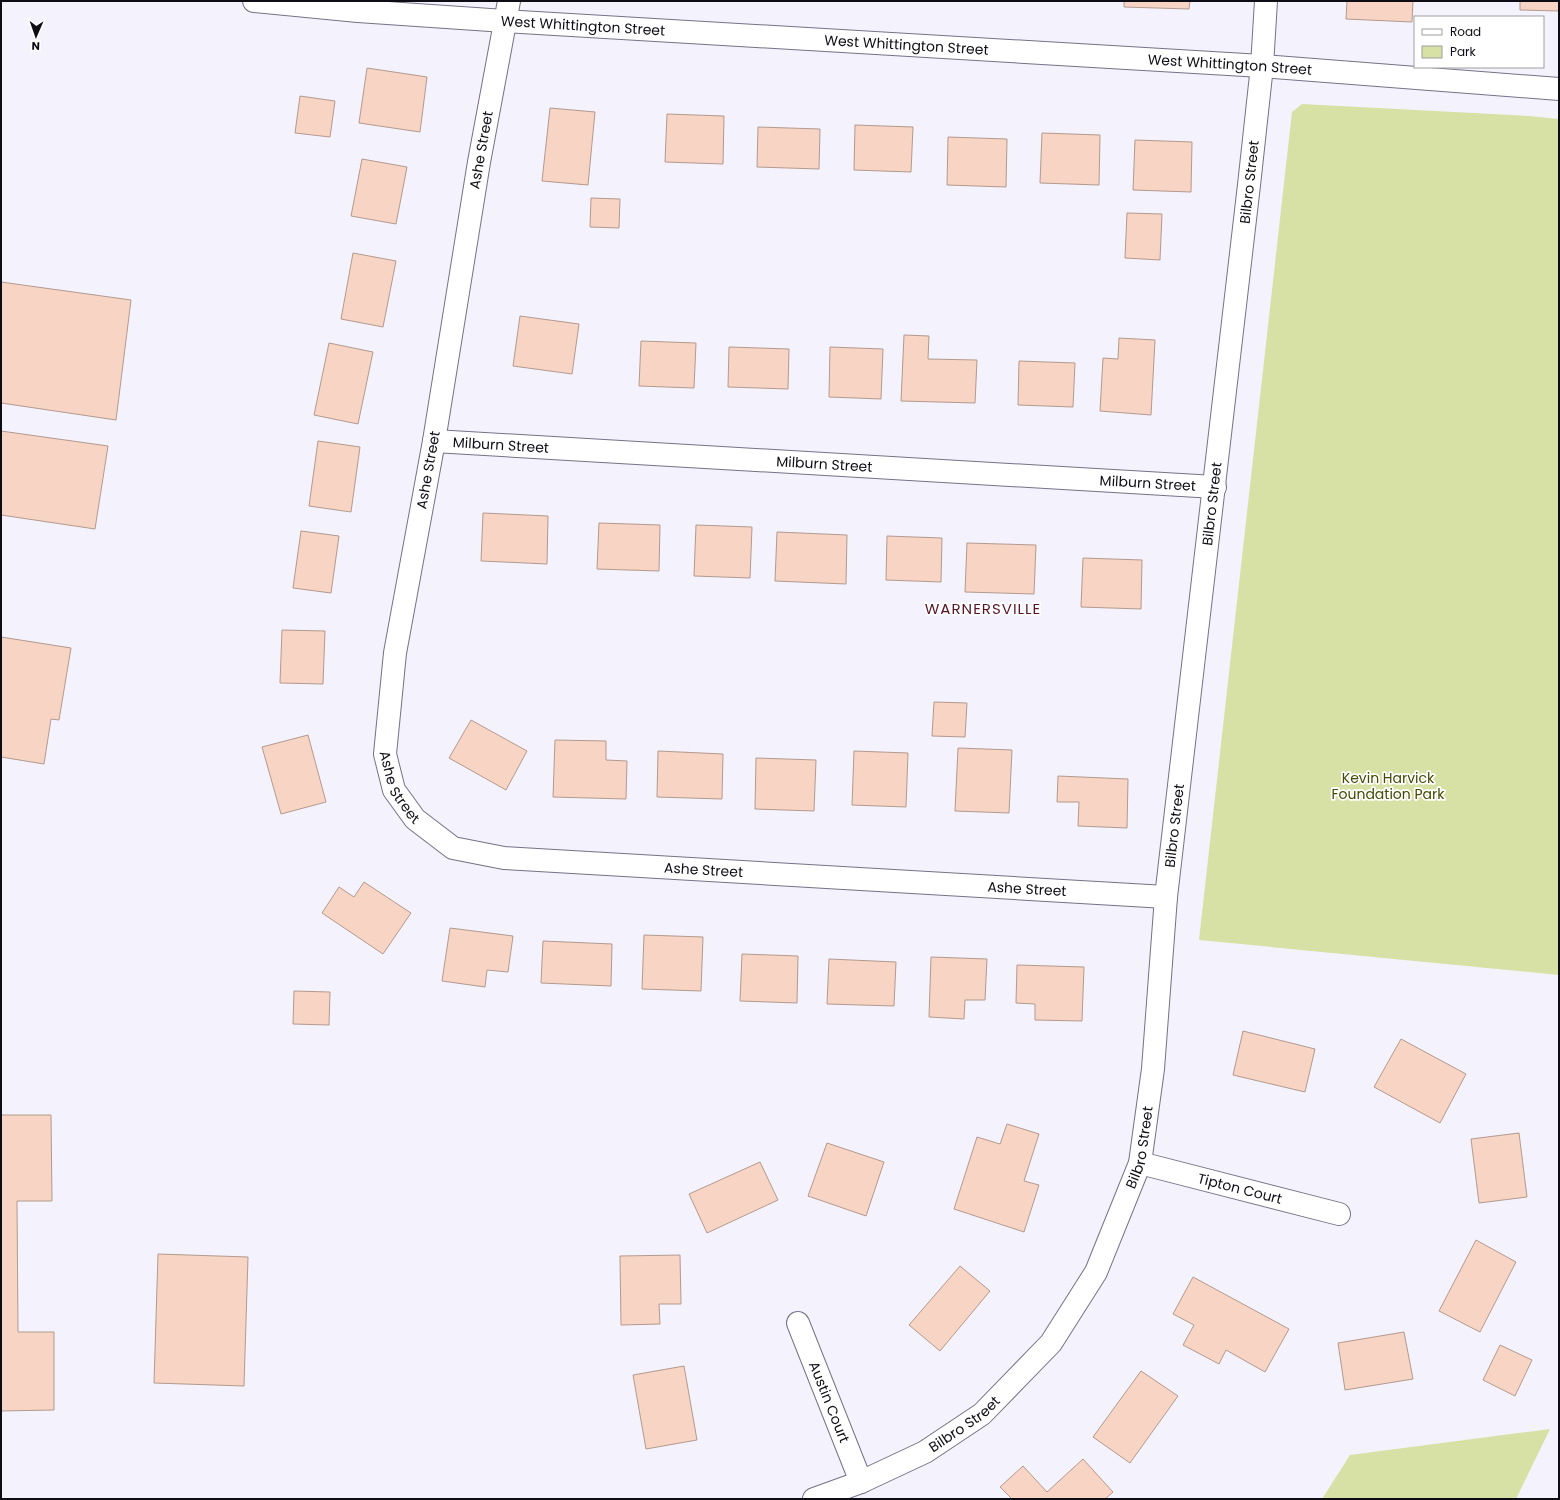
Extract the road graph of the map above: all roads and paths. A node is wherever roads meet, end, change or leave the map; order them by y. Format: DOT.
graph roads {
  1 [pos="254,1"];
  2 [pos="1266,1"];
  3 [pos="507,11"];
  4 [pos="1262,66"];
  5 [pos="1559,89"];
  6 [pos="434,441"];
  7 [pos="1215,487"];
  8 [pos="1166,897"];
  9 [pos="1140,1162"];
  10 [pos="1339,1214"];
  11 [pos="798,1323"];
  12 [pos="861,1482"];
  13 [pos="814,1499"];
  1 -- 3 [label="street, West Whittington Street"];
  2 -- 4 [label="street, Bilbro Street"];
  3 -- 4 [label="street, West Whittington Street"];
  3 -- 6 [label="street, Ashe Street"];
  4 -- 5 [label="street, West Whittington Street"];
  4 -- 7 [label="street, Bilbro Street"];
  6 -- 7 [label="street, Milburn Street"];
  6 -- 8 [label="street, Ashe Street"];
  7 -- 8 [label="street, Bilbro Street"];
  8 -- 9 [label="street, Bilbro Street"];
  9 -- 10 [label="street, Tipton Court"];
  9 -- 12 [label="street, Bilbro Street"];
  11 -- 12 [label="street, Austin Court"];
  12 -- 13 [label="street, Bilbro Street"];
}
